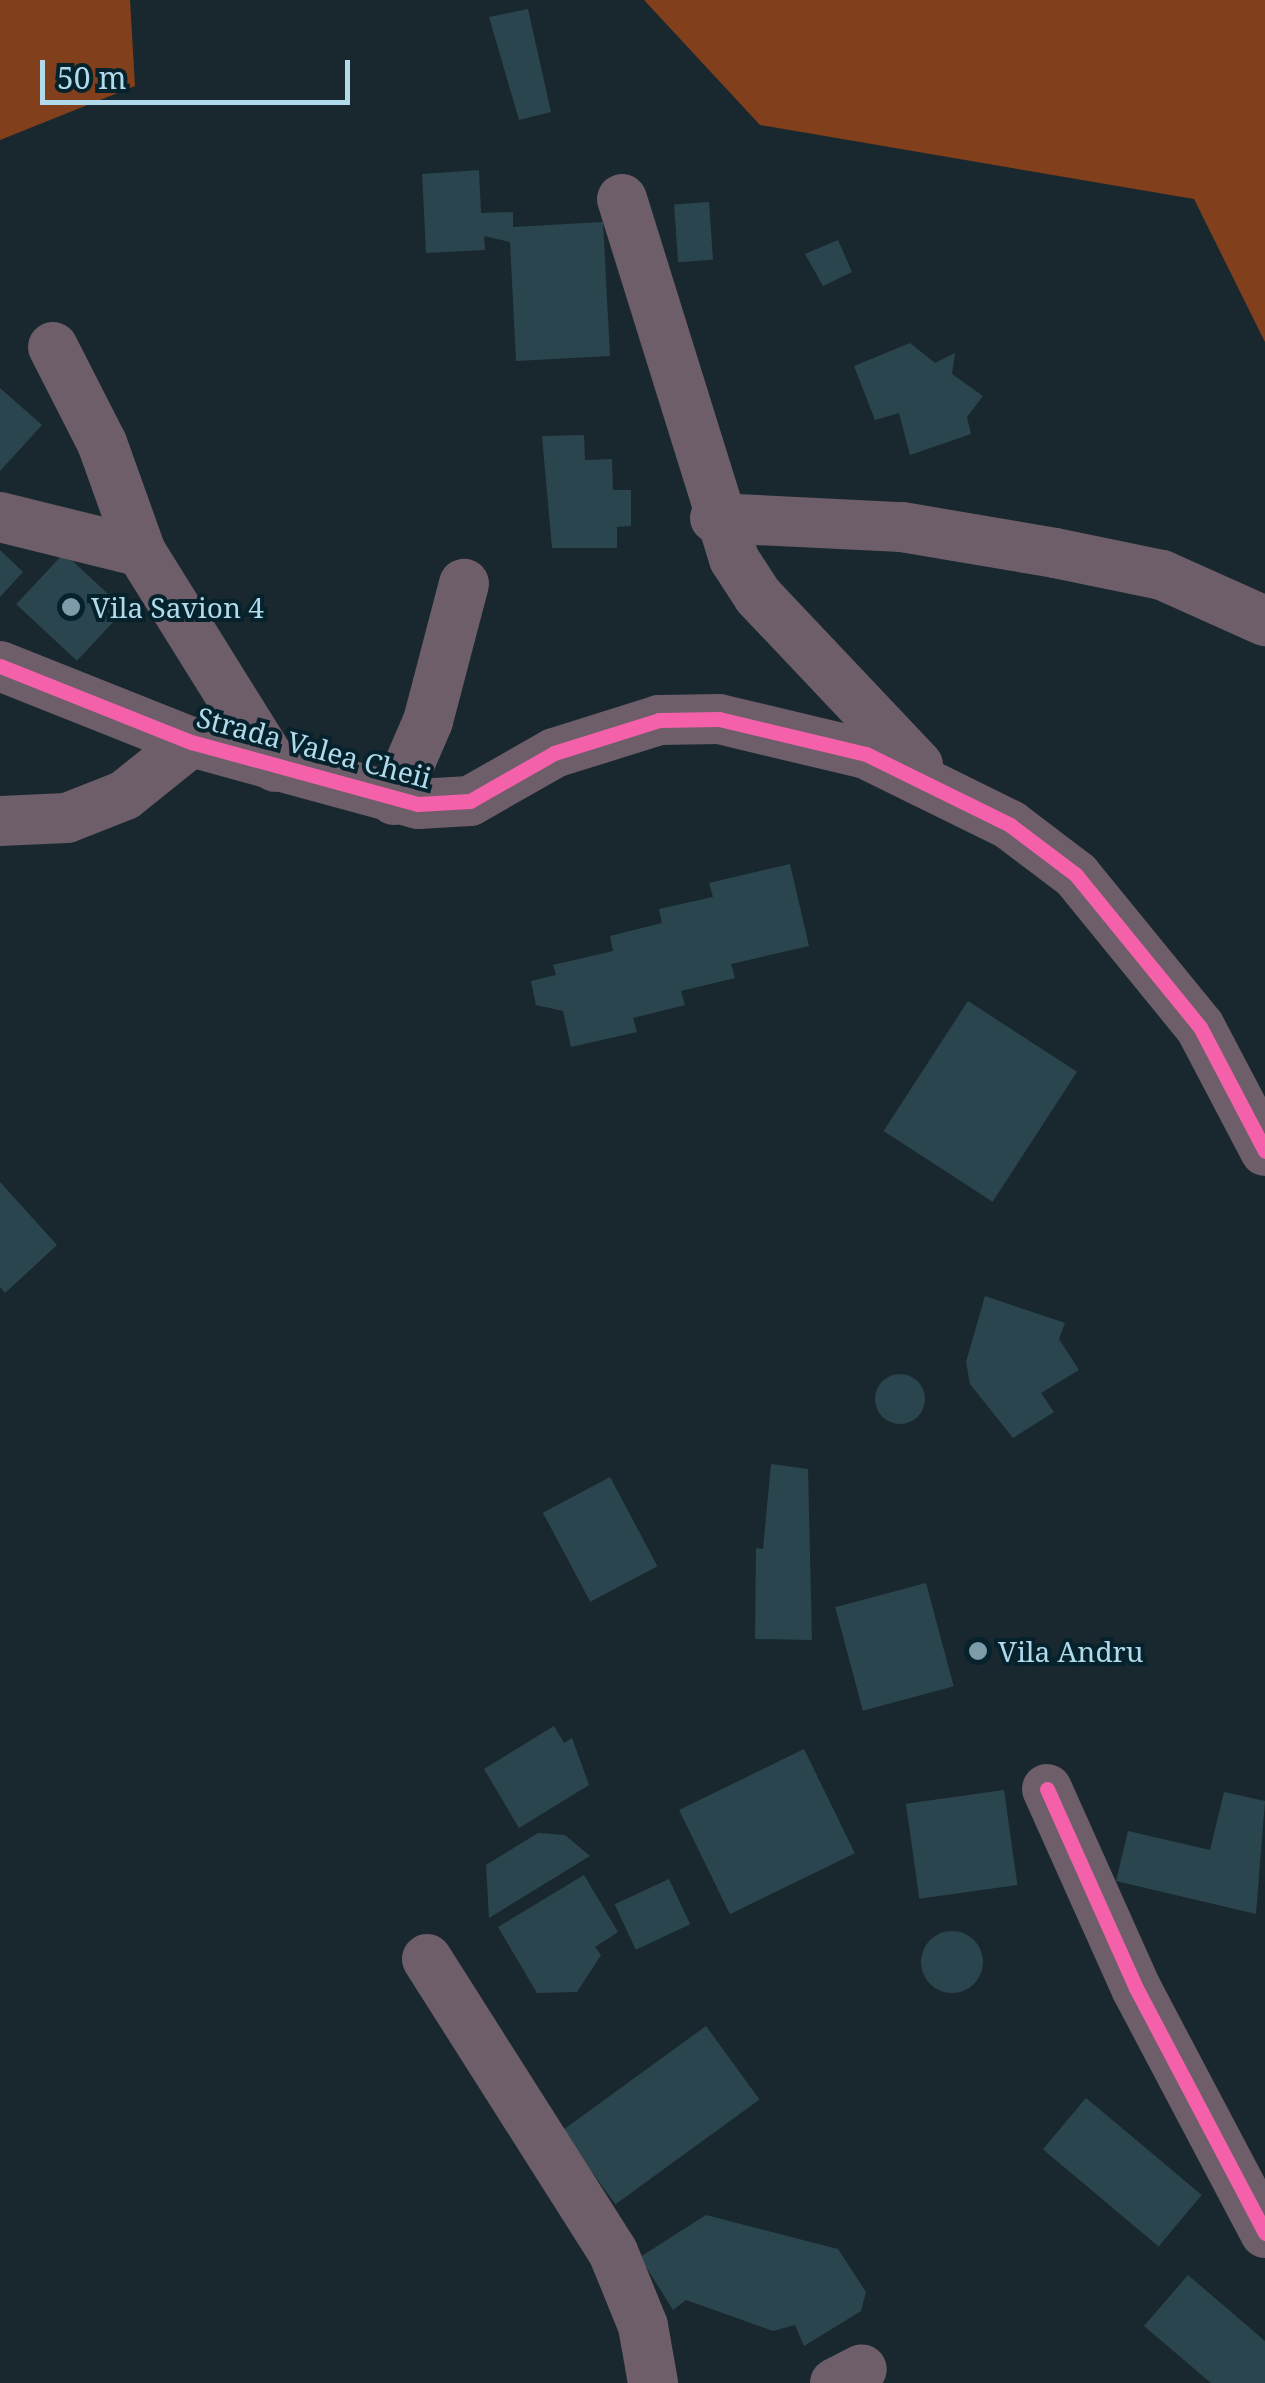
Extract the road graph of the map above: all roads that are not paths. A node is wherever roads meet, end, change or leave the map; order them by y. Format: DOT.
graph roads {
  1 [pos="622,198"];
  2 [pos="53,347"];
  3 [pos="0,517"];
  4 [pos="715,518"];
  5 [pos="140,552"];
  6 [pos="464,584"];
  7 [pos="1265,621"];
  8 [pos="0,666"];
  9 [pos="190,742"];
  10 [pos="275,767"];
  11 [pos="941,788"];
  12 [pos="394,800"];
  13 [pos="0,821"];
  14 [pos="1265,1151"];
  15 [pos="1047,1789"];
  16 [pos="427,1959"];
  17 [pos="1259,2208"];
  18 [pos="653,2383"];
  1 -- 4 [label="street"];
  2 -- 5 [label="street"];
  3 -- 5 [label="street"];
  4 -- 7 [label="street"];
  4 -- 11 [label="street"];
  5 -- 10 [label="street"];
  6 -- 12 [label="street"];
  8 -- 9 [label="street, Strada Valea Cheii"];
  9 -- 10 [label="street, Strada Valea Cheii"];
  9 -- 13 [label="street"];
  10 -- 12 [label="street, Strada Valea Cheii"];
  11 -- 12 [label="street, Strada Valea Cheii"];
  11 -- 14 [label="street, Strada Valea Cheii"];
  15 -- 17 [label="street"];
  16 -- 18 [label="street"];
}
